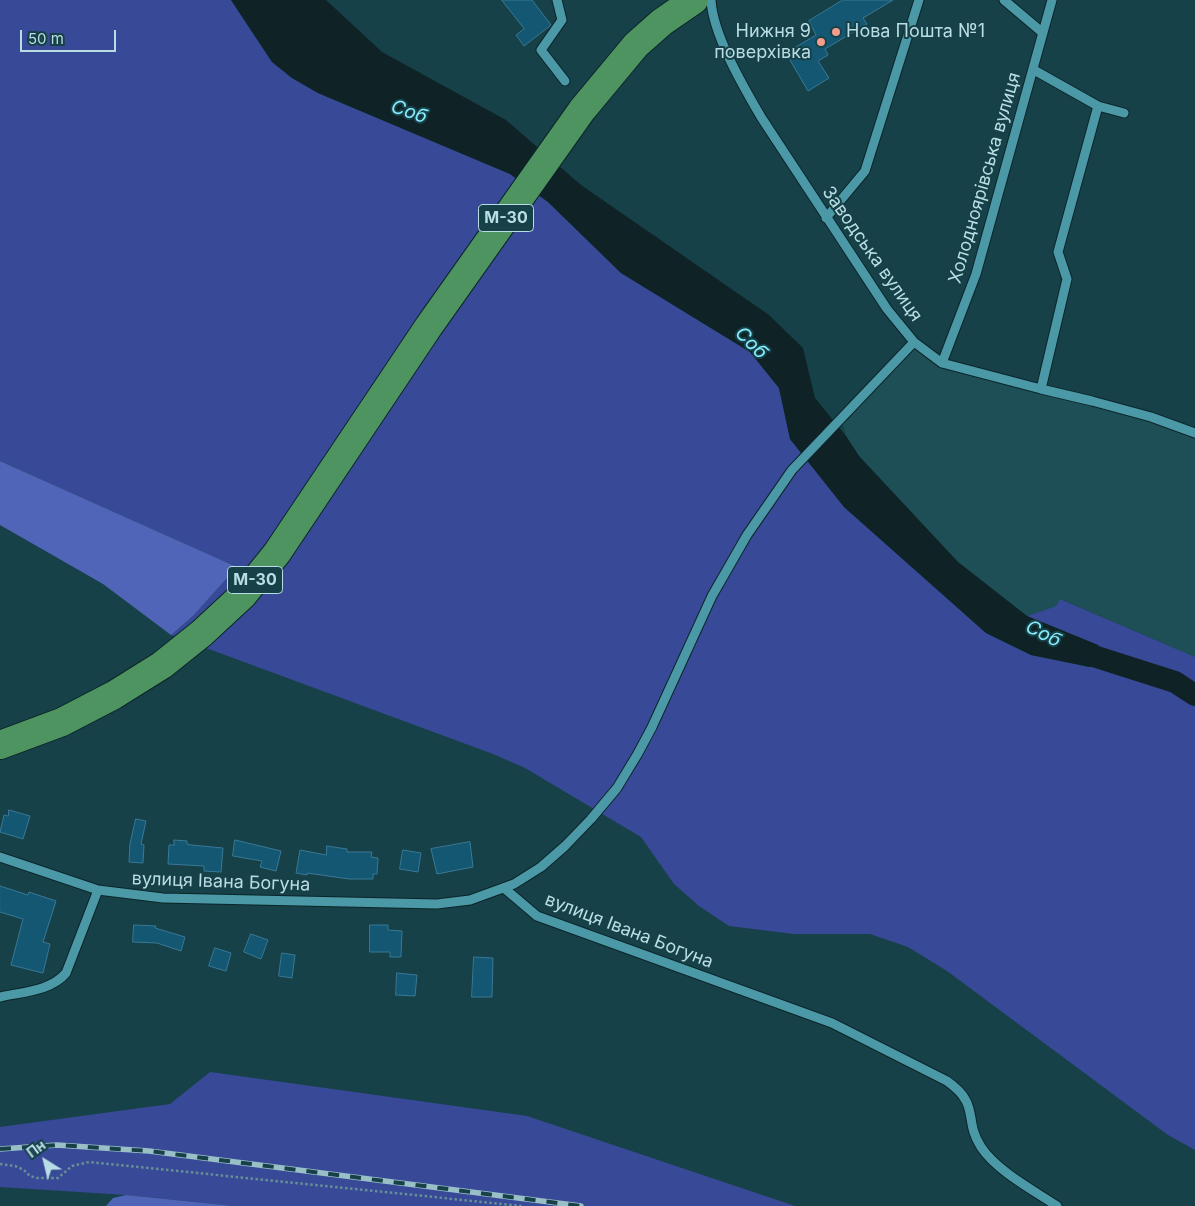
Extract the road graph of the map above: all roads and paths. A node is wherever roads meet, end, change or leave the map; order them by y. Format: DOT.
graph roads {
  1 [pos="557,0"];
  2 [pos="694,0"];
  3 [pos="711,0"];
  4 [pos="919,0"];
  5 [pos="1004,0"];
  6 [pos="1052,0"];
  7 [pos="1043,33"];
  8 [pos="1034,70"];
  9 [pos="565,81"];
  10 [pos="1098,106"];
  11 [pos="1124,113"];
  12 [pos="826,218"];
  13 [pos="914,342"];
  14 [pos="942,363"];
  15 [pos="1041,389"];
  16 [pos="1195,433"];
  17 [pos="0,745"];
  18 [pos="0,857"];
  19 [pos="504,888"];
  20 [pos="98,890"];
  21 [pos="0,997"];
  22 [pos="0,1164"];
  23 [pos="522,1206"];
  24 [pos="1057,1206"];
  1 -- 9 [label="street"];
  2 -- 17 [label="highway, М-30"];
  3 -- 12 [label="street, Заводська вулиця"];
  4 -- 12 [label="street"];
  5 -- 7 [label="street"];
  6 -- 7 [label="street, Холодноярівська вулиця"];
  7 -- 8 [label="street, Холодноярівська вулиця"];
  8 -- 10 [label="street"];
  8 -- 14 [label="street, Холодноярівська вулиця"];
  10 -- 11 [label="street"];
  10 -- 15 [label="street"];
  12 -- 13 [label="street, Заводська вулиця"];
  13 -- 14 [label="street, Заводська вулиця"];
  13 -- 19 [label="street"];
  14 -- 15 [label="street, Заводська вулиця"];
  15 -- 16 [label="street, Заводська вулиця"];
  18 -- 20 [label="street, вулиця Івана Богуна"];
  19 -- 20 [label="street, вулиця Івана Богуна"];
  19 -- 24 [label="street, вулиця Івана Богуна"];
  20 -- 21 [label="street"];
  22 -- 23 [label="path"];
}
